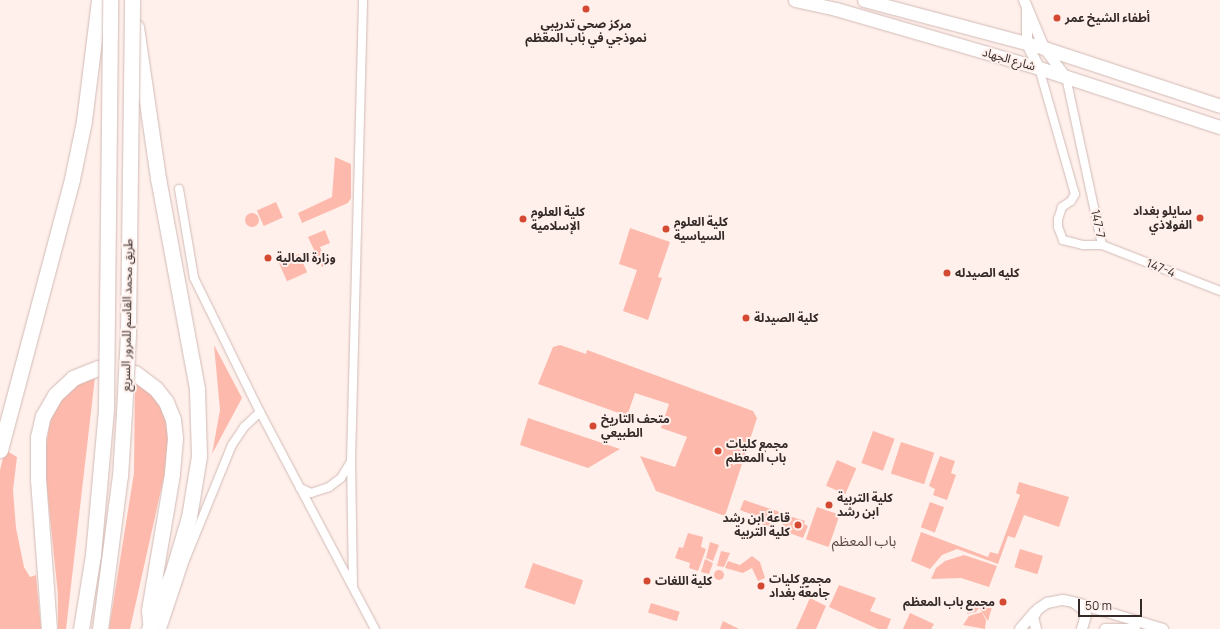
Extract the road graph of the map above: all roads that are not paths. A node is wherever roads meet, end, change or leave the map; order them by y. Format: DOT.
graph roads {
  1 [pos="99,0"];
  2 [pos="110,0"];
  3 [pos="132,0"];
  4 [pos="363,0"];
  5 [pos="795,0"];
  6 [pos="868,0"];
  7 [pos="891,3"];
  8 [pos="1025,5"];
  9 [pos="1027,44"];
  10 [pos="1044,48"];
  11 [pos="1039,68"];
  12 [pos="1066,77"];
  13 [pos="1220,106"];
  14 [pos="1220,127"];
  15 [pos="179,189"];
  16 [pos="1102,245"];
  17 [pos="1220,291"];
  18 [pos="98,368"];
  19 [pos="135,373"];
  20 [pos="260,412"];
  21 [pos="0,450"];
  22 [pos="351,460"];
  23 [pos="300,487"];
  24 [pos="353,586"];
  25 [pos="1078,604"];
  26 [pos="1034,612"];
  27 [pos="154,627"];
  28 [pos="49,629"];
  29 [pos="81,629"];
  30 [pos="100,629"];
  31 [pos="375,629"];
  32 [pos="1020,629"];
  33 [pos="1036,629"];
  34 [pos="1082,629"];
  35 [pos="1105,629"];
  36 [pos="1135,629"];
  37 [pos="1163,629"];
  1 -- 21 [label="highway"];
  2 -- 29 [label="highway, طريق محمد القاسم للمرور السريع, bridge"];
  3 -- 27 [label="highway, bridge"];
  3 -- 30 [label="highway, طريق محمد القاسم للمرور السريع, bridge"];
  4 -- 22 [label="street"];
  5 -- 11 [label="main road, شارع الجهاد"];
  6 -- 7 [label="main road, شارع الجهاد"];
  7 -- 9 [label="main road, شارع الجهاد"];
  8 -- 9 [label="street"];
  8 -- 10 [label="street"];
  9 -- 10 [label="main road, شارع الجهاد"];
  9 -- 11 [label="street"];
  10 -- 12 [label="street"];
  10 -- 13 [label="main road, شارع الجهاد"];
  11 -- 12 [label="main road, شارع الجهاد"];
  11 -- 16 [label="street, 147-7"];
  12 -- 14 [label="main road, شارع الجهاد"];
  12 -- 16 [label="street, 147-7"];
  15 -- 20 [label="street"];
  16 -- 17 [label="street, 147-4"];
  18 -- 28 [label="highway"];
  19 -- 27 [label="highway"];
  20 -- 23 [label="street"];
  20 -- 27 [label="street"];
  22 -- 23 [label="street"];
  22 -- 24 [label="street"];
  23 -- 24 [label="street"];
  24 -- 31 [label="street"];
  25 -- 26 [label="street"];
  25 -- 34 [label="street"];
  25 -- 37 [label="street"];
  26 -- 32 [label="street"];
  26 -- 33 [label="street"];
  35 -- 36 [label="street"];
}
